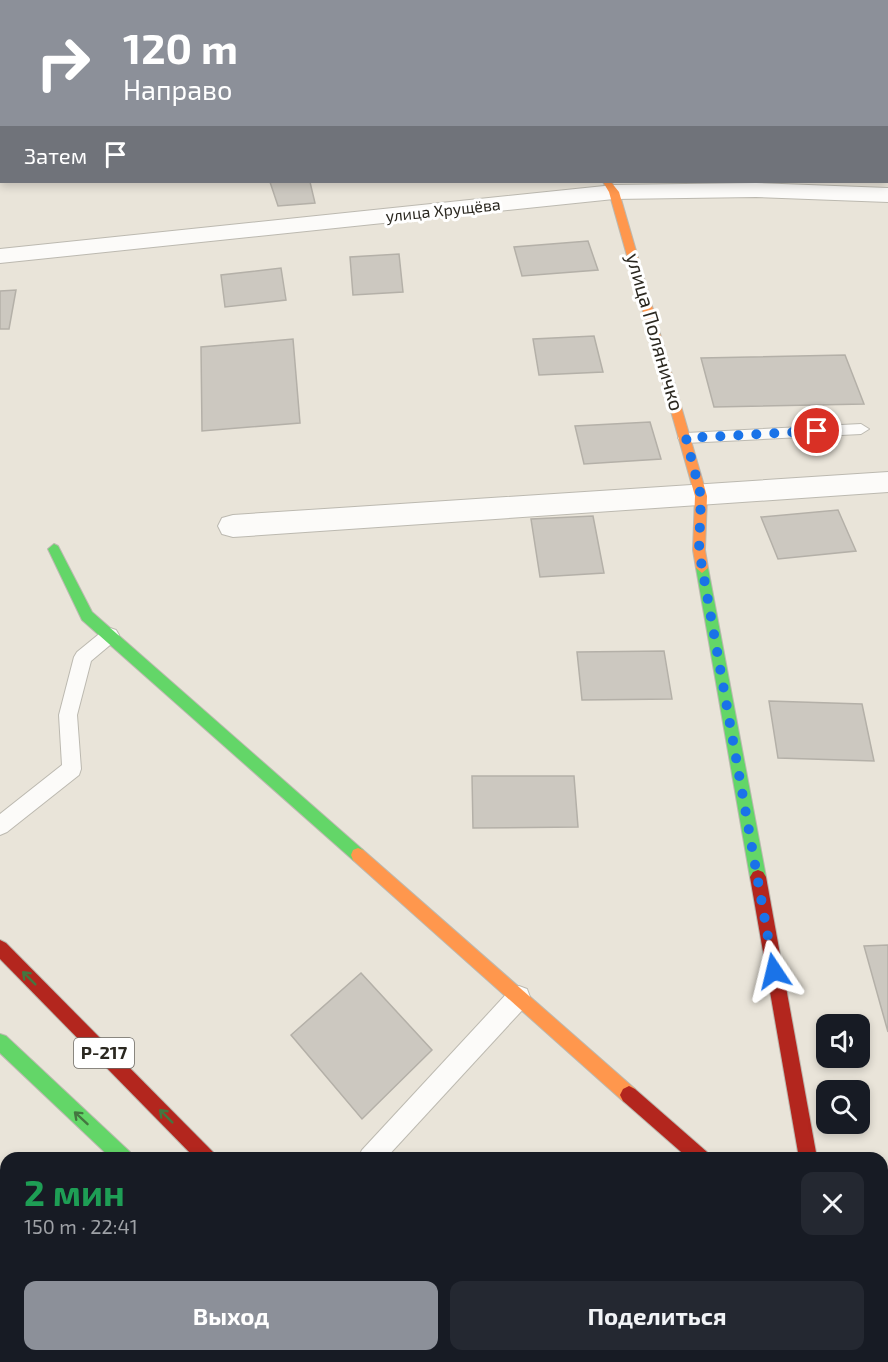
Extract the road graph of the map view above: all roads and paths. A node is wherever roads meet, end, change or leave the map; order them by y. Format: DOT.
graph roads {
  1 [pos="610,187"];
  2 [pos="888,195"];
  3 [pos="0,256"];
  4 [pos="861,429"];
  5 [pos="686,438"];
  6 [pos="888,482"];
  7 [pos="701,496"];
  8 [pos="233,526"];
  9 [pos="54,549"];
  10 [pos="110,635"];
  11 [pos="0,826"];
  12 [pos="0,948"];
  13 [pos="519,997"];
  14 [pos="0,1042"];
  15 [pos="117,1152"];
  16 [pos="201,1152"];
  17 [pos="376,1152"];
  18 [pos="694,1152"];
  19 [pos="807,1152"];
  1 -- 2 [label="street, улица Хрущёва"];
  1 -- 3 [label="street, улица Хрущёва"];
  1 -- 5 [label="main road, улица Поляничко"];
  4 -- 5 [label="lane"];
  5 -- 7 [label="main road, улица Поляничко"];
  6 -- 7 [label="street"];
  7 -- 8 [label="street"];
  7 -- 19 [label="main road, улица Поляничко"];
  9 -- 10 [label="main road"];
  10 -- 11 [label="lane"];
  10 -- 13 [label="main road"];
  16 -- 12 [label="main road, Р-217, one-way"];
  13 -- 17 [label="lane"];
  13 -- 18 [label="main road"];
  15 -- 14 [label="main road, one-way"];
}
